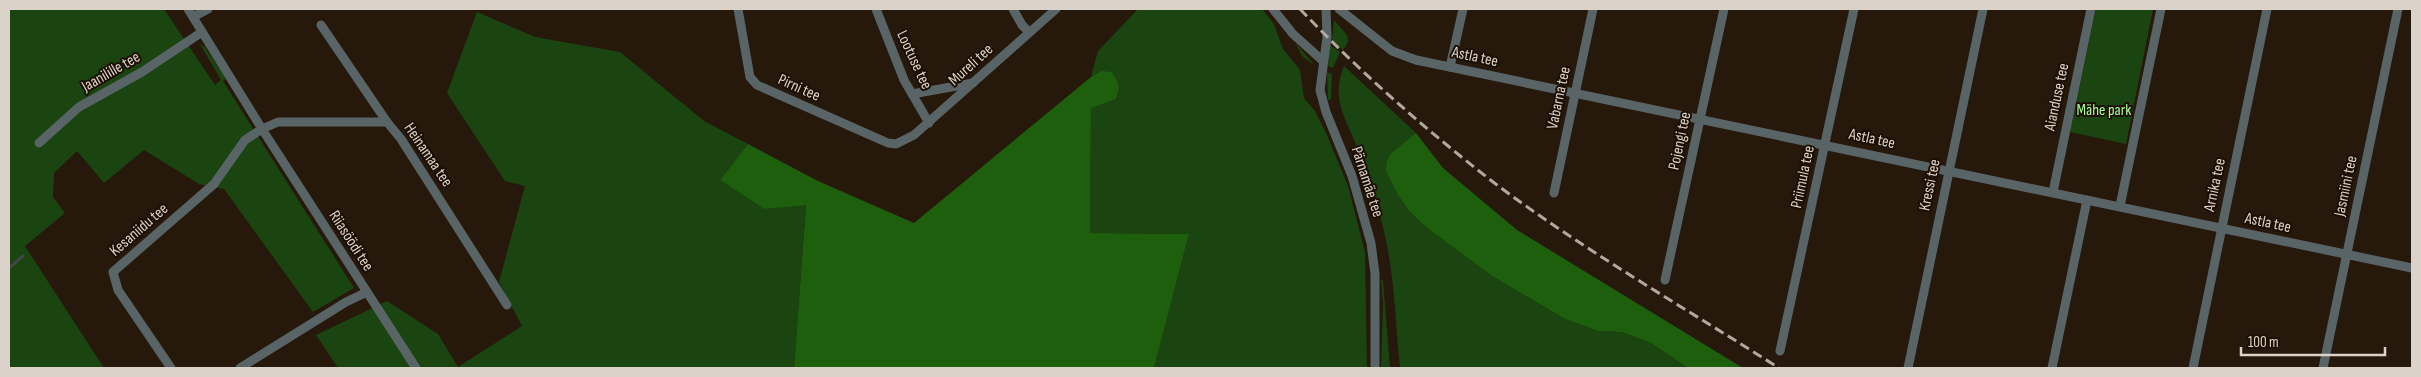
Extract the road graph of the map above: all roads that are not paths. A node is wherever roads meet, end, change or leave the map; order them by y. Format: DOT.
graph roads {
  1 [pos="188,9"];
  2 [pos="208,9"];
  3 [pos="738,9"];
  4 [pos="876,9"];
  5 [pos="1013,9"];
  6 [pos="1056,9"];
  7 [pos="1273,9"];
  8 [pos="1326,9"];
  9 [pos="1339,9"];
  10 [pos="1463,9"];
  11 [pos="1593,9"];
  12 [pos="1724,9"];
  13 [pos="1854,9"];
  14 [pos="1982,9"];
  15 [pos="2091,9"];
  16 [pos="2160,9"];
  17 [pos="2267,9"];
  18 [pos="2398,9"];
  19 [pos="193,18"];
  20 [pos="321,25"];
  21 [pos="202,32"];
  22 [pos="1029,32"];
  23 [pos="1323,61"];
  24 [pos="1450,67"];
  25 [pos="973,83"];
  26 [pos="1575,93"];
  27 [pos="912,94"];
  28 [pos="1701,119"];
  29 [pos="387,122"];
  30 [pos="929,123"];
  31 [pos="262,129"];
  32 [pos="904,141"];
  33 [pos="39,143"];
  34 [pos="1826,144"];
  35 [pos="1948,170"];
  36 [pos="2053,192"];
  37 [pos="1554,193"];
  38 [pos="2087,200"];
  39 [pos="2120,206"];
  40 [pos="2222,228"];
  41 [pos="2347,255"];
  42 [pos="2412,268"];
  43 [pos="1665,280"];
  44 [pos="366,292"];
  45 [pos="507,305"];
  46 [pos="1780,351"];
  47 [pos="171,368"];
  48 [pos="240,368"];
  49 [pos="416,368"];
  50 [pos="1375,368"];
  51 [pos="1908,368"];
  52 [pos="2052,368"];
  53 [pos="2193,368"];
  54 [pos="2323,368"];
  1 -- 19 [label="street, Riiasöödi tee"];
  2 -- 19 [label="street"];
  3 -- 32 [label="street, Pirni tee"];
  4 -- 27 [label="street, Lootuse tee"];
  5 -- 22 [label="street"];
  6 -- 22 [label="street, Mureli tee"];
  7 -- 23 [label="street"];
  8 -- 23 [label="street, Pärnamäe tee"];
  9 -- 24 [label="street, Astla tee"];
  10 -- 24 [label="street"];
  11 -- 26 [label="street, Vabarna tee"];
  12 -- 28 [label="street, Pojengi tee"];
  13 -- 34 [label="street, Priimula tee"];
  14 -- 35 [label="street, Kressi tee"];
  15 -- 36 [label="street, Aianduse tee"];
  16 -- 39 [label="street"];
  17 -- 40 [label="street, Arnika tee"];
  18 -- 41 [label="street, Jasmiini tee"];
  19 -- 21 [label="street, Riiasöödi tee"];
  20 -- 29 [label="street, Heinamaa tee"];
  21 -- 31 [label="street, Riiasöödi tee"];
  21 -- 33 [label="street, Jaanilille tee"];
  22 -- 25 [label="street, Mureli tee"];
  23 -- 50 [label="street, Pärnamäe tee"];
  24 -- 26 [label="street, Astla tee"];
  25 -- 27 [label="street"];
  25 -- 30 [label="street, Mureli tee"];
  26 -- 28 [label="street, Astla tee"];
  26 -- 37 [label="street, Vabarna tee"];
  27 -- 30 [label="street, Lootuse tee"];
  28 -- 34 [label="street, Astla tee"];
  28 -- 43 [label="street, Pojengi tee"];
  29 -- 31 [label="street"];
  29 -- 45 [label="street, Heinamaa tee"];
  30 -- 32 [label="street, Mureli tee"];
  31 -- 44 [label="street, Riiasöödi tee"];
  31 -- 47 [label="street, Kesaniidu tee"];
  34 -- 35 [label="street, Astla tee"];
  34 -- 46 [label="street, Priimula tee"];
  35 -- 36 [label="street, Astla tee"];
  35 -- 51 [label="street, Kressi tee"];
  36 -- 38 [label="street, Astla tee"];
  38 -- 39 [label="street, Astla tee"];
  38 -- 52 [label="street"];
  39 -- 40 [label="street, Astla tee"];
  40 -- 41 [label="street, Astla tee"];
  40 -- 53 [label="street, Arnika tee"];
  41 -- 42 [label="street, Astla tee"];
  41 -- 54 [label="street, Jasmiini tee"];
  44 -- 48 [label="street"];
  44 -- 49 [label="street, Riiasöödi tee"];
}
